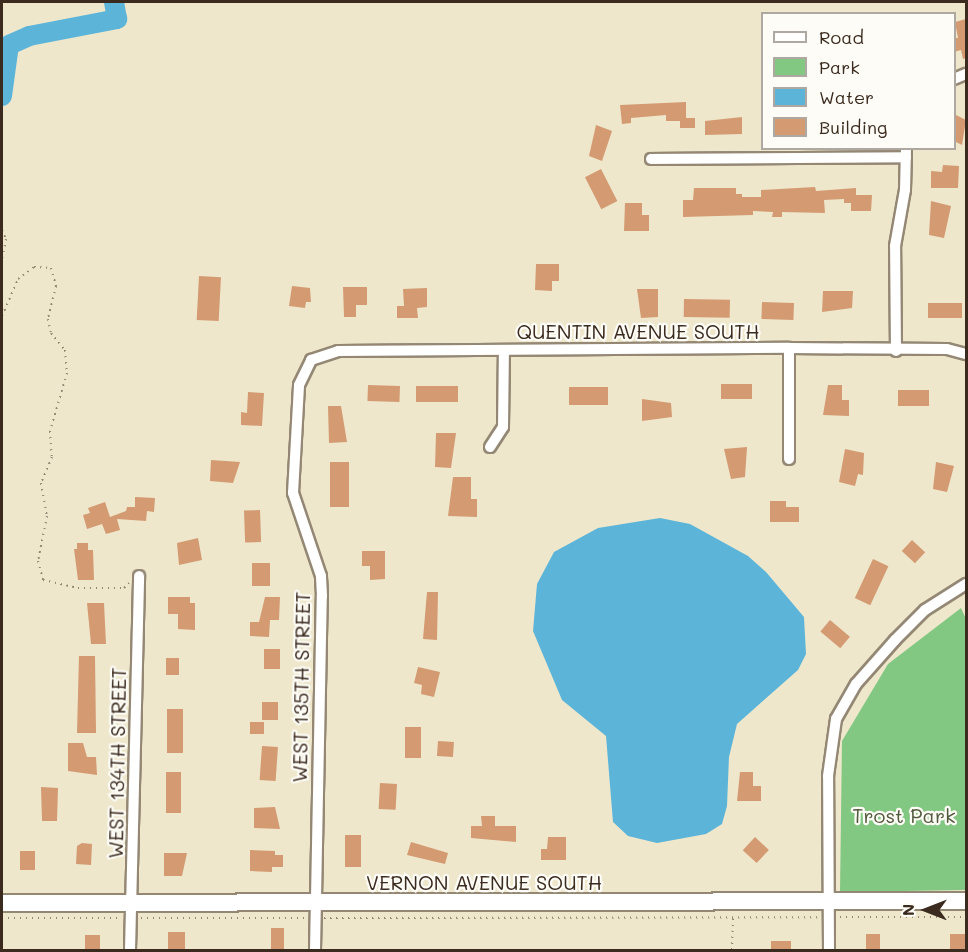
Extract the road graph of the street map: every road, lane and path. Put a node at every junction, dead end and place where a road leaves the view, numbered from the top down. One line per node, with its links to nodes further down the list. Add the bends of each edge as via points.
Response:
1 (906, 153): 2 (street); 8 (street, via 905,190 895,246)
2 (651, 159)
3 (2, 230): 4 (path, via 6,239)
4 (2, 260)
5 (2, 316): 13 (path, via 18,279 34,267 51,268 56,286 48,319 51,333 65,350 67,373 50,431 52,457 41,483 47,516 38,561 43,580 78,588 124,588)
6 (789, 348): 7 (street, QUENTIN AVENUE SOUTH); 8 (street, QUENTIN AVENUE SOUTH); 12 (street)
7 (504, 350): 10 (street, QUENTIN AVENUE SOUTH, via 338,351); 11 (street, via 503,427)
8 (896, 351): 9 (street, QUENTIN AVENUE SOUTH, via 947,349)
9 (966, 354)
10 (311, 360): 17 (street, WEST 135TH STREET, via 299,385 293,493 321,576)
11 (490, 447)
12 (789, 459)
13 (139, 576): 20 (street, WEST 134TH STREET)
14 (966, 584): 19 (street, via 925,610 895,640 856,684 836,718 828,776)
15 (966, 901): 19 (street, VERNON AVENUE SOUTH)
16 (2, 903): 20 (street, VERNON AVENUE SOUTH)
17 (315, 910): 18 (street, VERNON AVENUE SOUTH); 18 (path); 20 (street, VERNON AVENUE SOUTH); 20 (path); 24 (street, WEST 135TH STREET)
18 (732, 910): 19 (street, VERNON AVENUE SOUTH); 19 (path); 25 (path)
19 (828, 910): 21 (path); 26 (street)
20 (131, 911): 22 (path); 23 (street, WEST 134TH STREET)
21 (966, 917)
22 (2, 918)
23 (130, 951)
24 (315, 951)
25 (732, 951)
26 (829, 951)

